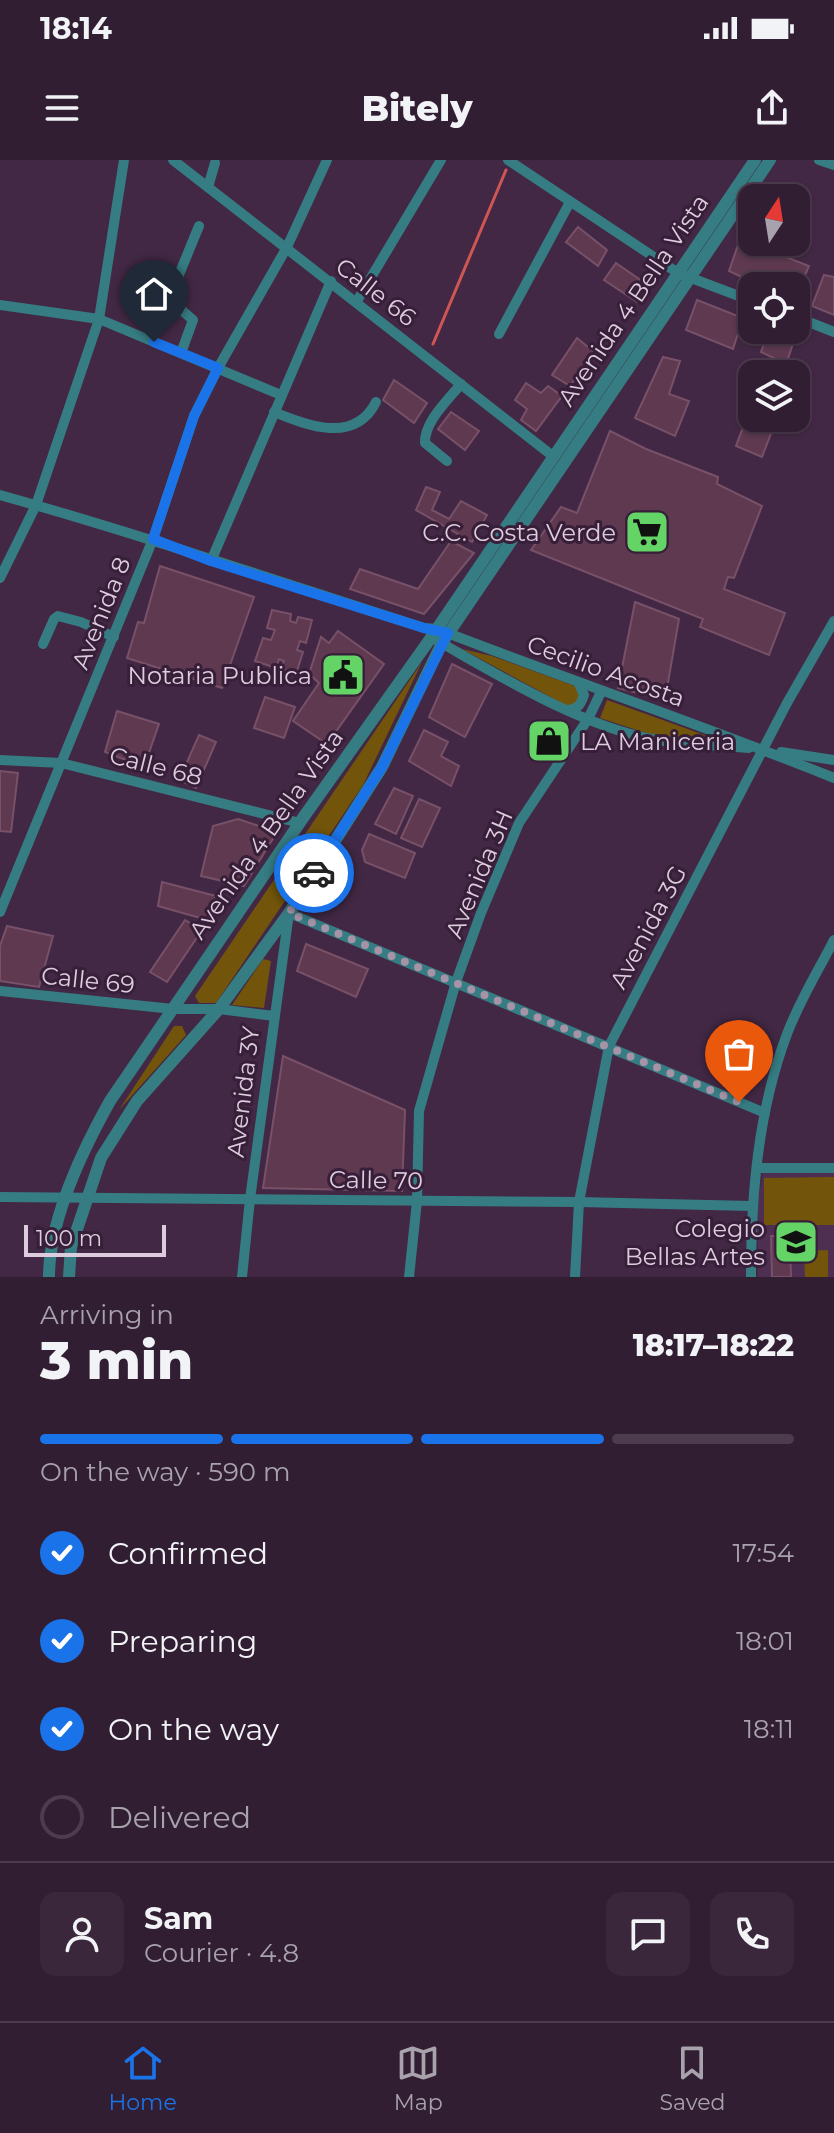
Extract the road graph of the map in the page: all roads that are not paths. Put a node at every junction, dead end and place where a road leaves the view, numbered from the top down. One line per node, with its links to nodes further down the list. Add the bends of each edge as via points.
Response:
1 (124, 160): 20 (street)
2 (173, 160): 11 (street, Calle 66)
3 (327, 160): 14 (street, Avenida 8)
4 (441, 160): 18 (street)
5 (508, 160): 12 (street)
6 (755, 160): 15 (street, Avenida 4 Bella Vista)
7 (770, 160): 15 (street, Avenida 4 Bella Vista)
8 (819, 160): 10 (street)
9 (213, 161): 11 (street)
10 (834, 165)
11 (208, 187): 14 (street, Calle 66)
12 (570, 202): 15 (street); 23 (street)
13 (199, 226): 24 (street, via 169,299 193,320)
14 (287, 247): 16 (street, Calle 66); 25 (street, Avenida 8)
15 (684, 275): 17 (street); 30 (street, Avenida 4 Bella Vista); 38 (street, Avenida 4 Bella Vista)
16 (331, 281): 18 (street, Calle 66); 27 (street)
17 (738, 296)
18 (357, 301): 26 (street, Calle 66)
19 (0, 305): 20 (street)
20 (99, 319): 24 (street); 33 (street)
21 (810, 323): 22 (street)
22 (834, 332)
23 (499, 334)
24 (181, 353): 25 (street)
25 (218, 368): 27 (street); 34 (street, Avenida 8, via 194,416)
26 (461, 384): 30 (street, Calle 66); 31 (street, via 425,437 425,443)
27 (281, 395): 29 (street)
28 (376, 402): 29 (street, via 366,418 348,428)
29 (274, 412): 35 (street)
30 (554, 457): 38 (street, Avenida 4 Bella Vista)
31 (447, 461)
32 (0, 495): 33 (street)
33 (36, 505): 34 (street); 36 (street)
34 (153, 539): 35 (street); 39 (street, Avenida 8)
35 (211, 561): 38 (street)
36 (0, 578)
37 (834, 621): 45 (street, Avenida 3G)
38 (436, 634): 41 (street, Cecilio Acosta); 43 (street, Cecilio Acosta, via 525,690); 50 (street, Avenida 4 Bella Vista); 52 (street, Avenida 4 Bella Vista, via 382,767)
39 (114, 637): 40 (street, via 58,616); 48 (street, Avenida 8)
40 (43, 644)
41 (579, 684): 42 (street, Cecilio Acosta); 43 (street, via 582,703)
42 (601, 692): 44 (street, Avenida 3H); 45 (street, Cecilio Acosta)
43 (569, 710): 44 (street, Cecilio Acosta)
44 (588, 719): 45 (street, Cecilio Acosta, via 651,739); 54 (street, Avenida 3H, via 519,823)
45 (763, 749): 47 (street); 49 (street, Cecilio Acosta); 59 (street, Avenida 3G)
46 (0, 760): 48 (street, Calle 68)
47 (834, 760)
48 (61, 763): 50 (street, Calle 68); 51 (street, Avenida 8)
49 (834, 778)
50 (300, 823): 56 (street, Avenida 4 Bella Vista)
51 (0, 912)
52 (289, 913): 54 (street); 57 (street, Avenida 4 Bella Vista); 58 (street, Avenida 3Y)
53 (834, 940): 60 (street, via 788,1032)
54 (456, 982): 59 (street); 67 (street, Avenida 3H, via 419,1111)
55 (0, 991): 56 (street, Calle 69)
56 (173, 1009): 57 (street, Calle 69); 64 (street, Avenida 4 Bella Vista, via 84,1148)
57 (219, 1009): 58 (street, Calle 69); 65 (street, Avenida 4 Bella Vista, via 137,1101 101,1158)
58 (274, 1016): 66 (street, Avenida 3Y)
59 (609, 1046): 60 (street); 68 (street, Avenida 3G)
60 (765, 1113): 61 (street)
61 (757, 1168): 62 (street); 69 (street)
62 (834, 1168)
63 (0, 1197): 64 (street, Calle 70)
64 (66, 1198): 65 (street, Calle 70); 70 (street, Avenida 4 Bella Vista)
65 (86, 1198): 66 (street, Calle 70); 71 (street, Avenida 4 Bella Vista, via 71,1247)
66 (250, 1199): 67 (street, Calle 70); 72 (street, Avenida 3Y)
67 (417, 1201): 68 (street, Calle 70); 73 (street, Avenida 3H)
68 (579, 1202): 69 (street, Calle 70); 74 (street, Avenida 3G)
69 (751, 1206): 75 (street)
70 (49, 1277)
71 (69, 1277)
72 (242, 1277)
73 (409, 1277)
74 (575, 1277)
75 (751, 1277)

